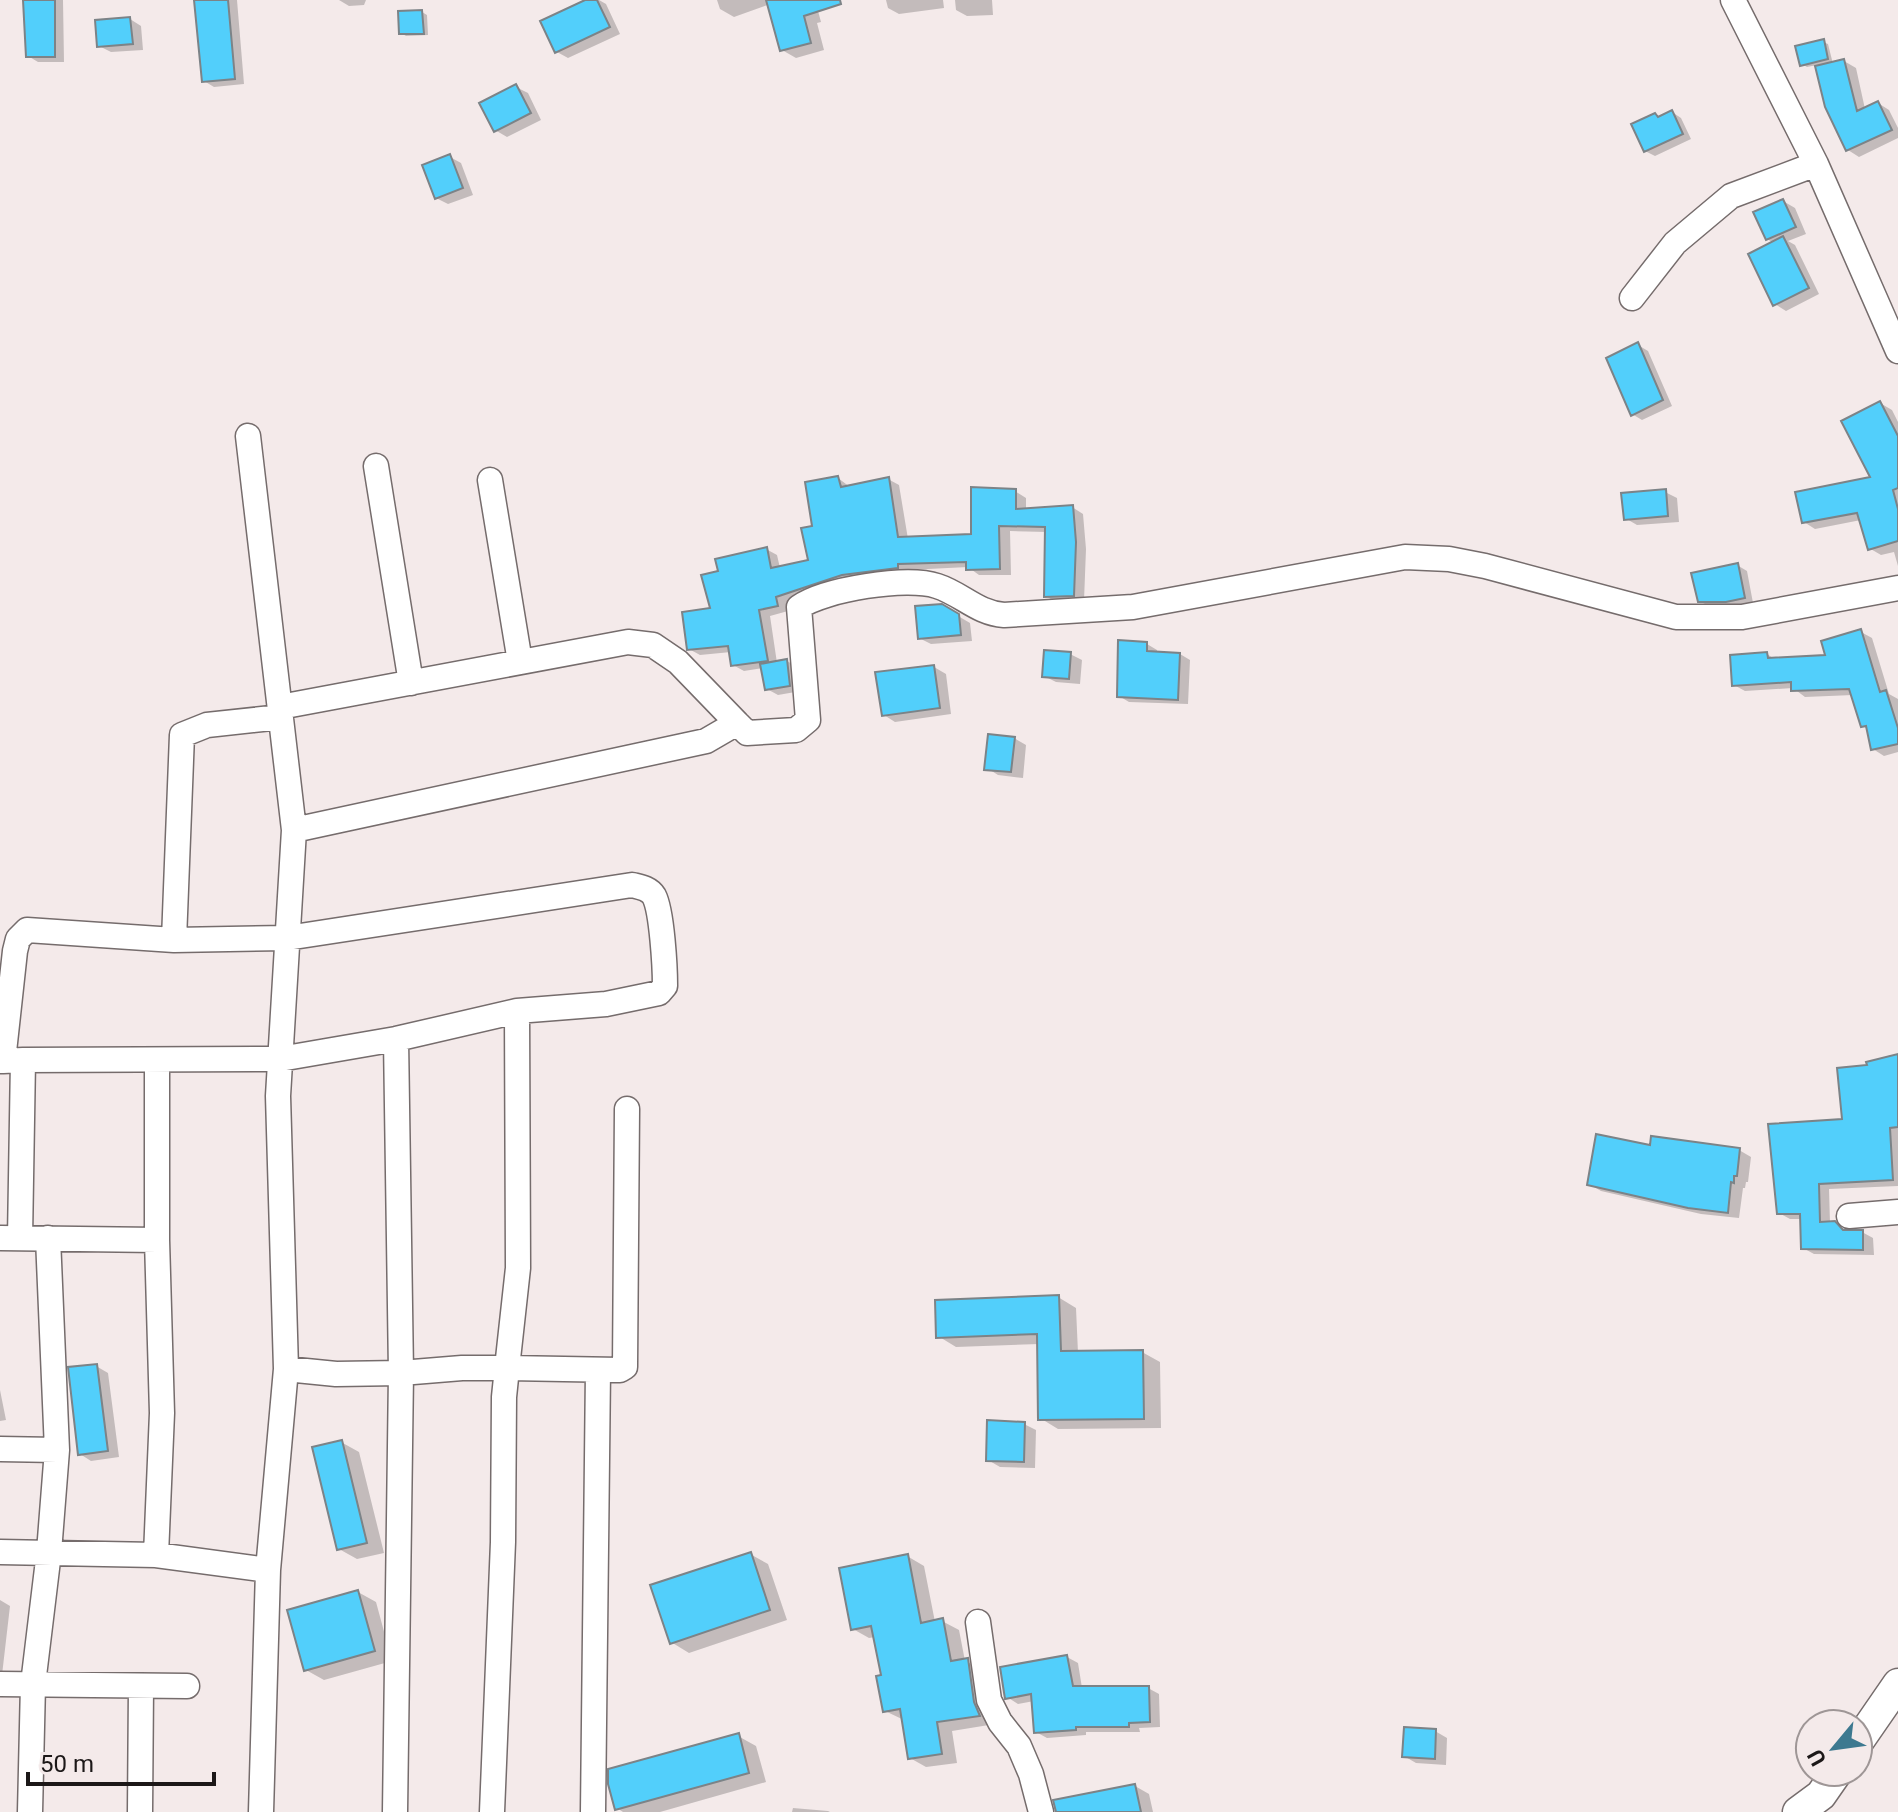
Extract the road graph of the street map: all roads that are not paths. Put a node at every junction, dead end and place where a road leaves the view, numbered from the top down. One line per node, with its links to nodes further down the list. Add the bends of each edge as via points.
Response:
1 (1733, 0): 2 (street)
2 (1816, 164): 3 (street, via 1731,196 1675,243); 4 (street)
3 (1632, 298)
4 (1895, 336)
5 (248, 436): 11 (street)
6 (376, 466): 10 (street)
7 (490, 480): 9 (street)
8 (1898, 588): 12 (street, via 1742,617 1676,617 1485,566 1405,557 1133,607 1004,615 989,614 936,586 854,587 799,607 808,720 803,726 747,733)
9 (520, 662): 10 (street); 12 (street, via 628,642 653,645 678,662)
10 (411, 683): 11 (street)
11 (280, 712): 13 (street); 15 (street, via 207,725 182,735)
12 (737, 723): 13 (street, via 706,741)
13 (294, 830): 14 (street)
14 (287, 938): 15 (street); 16 (street, via 632,885 654,896 665,970 665,986 659,993 606,1004); 18 (street)
15 (174, 940): 20 (street, via 27,930 15,951)
16 (517, 1011): 17 (street); 27 (street, via 518,1268)
17 (396, 1039): 18 (street); 30 (street)
18 (280, 1059): 19 (street); 28 (street)
19 (157, 1060): 20 (street); 26 (street)
20 (9, 1061): 24 (street)
21 (627, 1109): 29 (street, via 626,1362 620,1370)
22 (1898, 1212): 23 (street)
23 (1849, 1216)
24 (10, 1238): 25 (street)
25 (48, 1238): 26 (street); 32 (street)
26 (157, 1240): 35 (street, via 162,1413)
27 (507, 1368): 29 (street); 30 (street); 49 (street)
28 (286, 1369): 30 (street); 36 (street)
29 (598, 1370): 50 (street)
30 (401, 1373): 48 (street)
31 (0, 1449): 32 (street)
32 (57, 1450): 34 (street)
33 (0, 1552): 34 (street)
34 (49, 1552): 35 (street); 39 (street)
35 (156, 1555): 36 (street)
36 (268, 1570): 47 (street)
37 (978, 1622): 51 (street, via 989,1700 1019,1746)
38 (0, 1684): 39 (street)
39 (33, 1684): 41 (street); 45 (street)
40 (1898, 1684): 43 (street)
41 (141, 1686): 42 (street); 46 (street)
42 (187, 1686)
43 (1874, 1719)
44 (1826, 1788): 52 (street)
45 (30, 1812)
46 (140, 1812)
47 (261, 1812)
48 (395, 1812)
49 (492, 1812)
50 (593, 1812)
51 (1041, 1812)
52 (1798, 1812)

